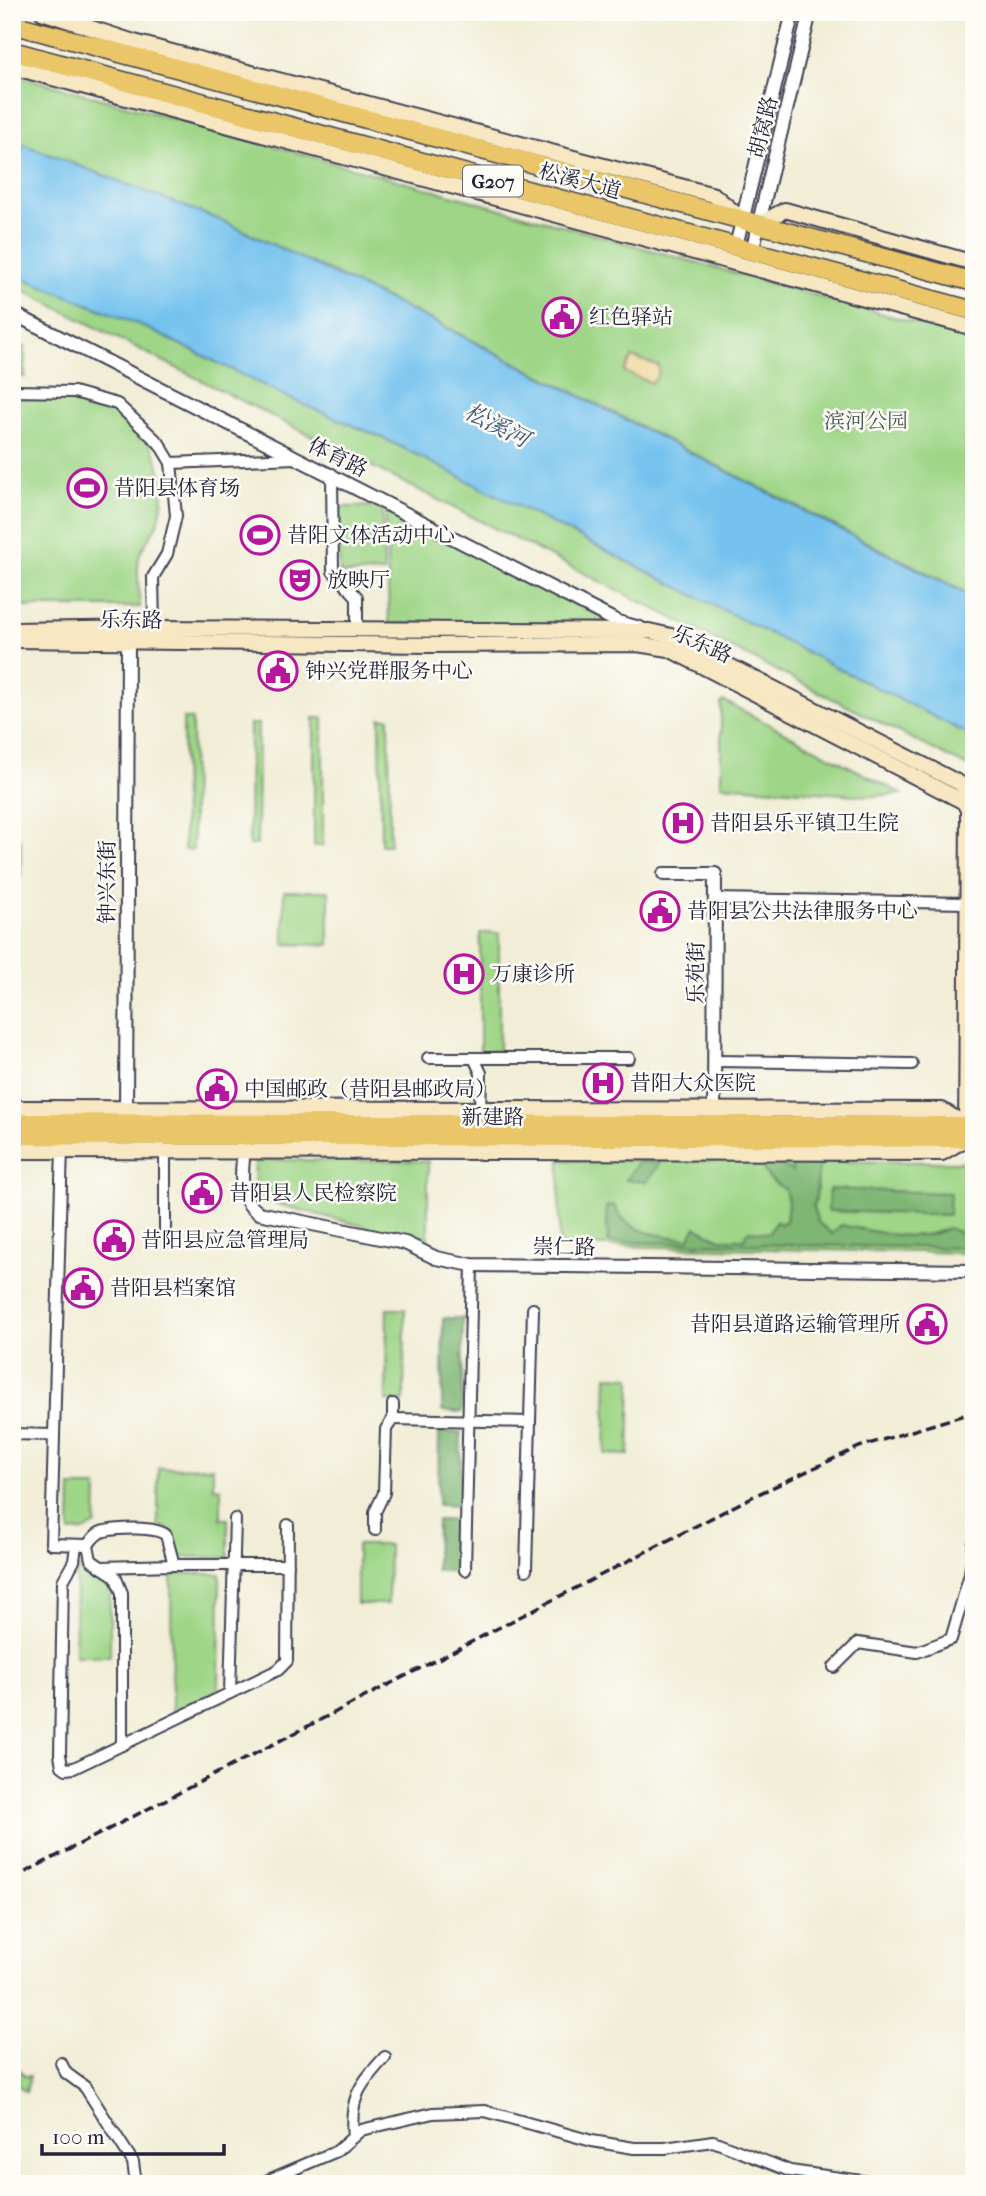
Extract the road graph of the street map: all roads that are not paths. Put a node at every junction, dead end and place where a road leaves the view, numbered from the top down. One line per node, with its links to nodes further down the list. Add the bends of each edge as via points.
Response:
1 (42, 12): 8 (main road, via 147,45 714,195)
2 (793, 12): 8 (street, 胡窝路)
3 (810, 12): 8 (street, 胡窝路)
4 (12, 24): 8 (highway, 松溪大道 / G207)
5 (12, 51): 7 (highway, 松溪大道 / G207)
6 (12, 67): 7 (main road)
7 (450, 176): 9 (highway, 松溪大道 / G207); 14 (main road)
8 (751, 222): 9 (street, 胡窝路); 10 (main road, via 785,210); 11 (highway, 松溪大道 / G207)
9 (744, 248): 12 (highway, 松溪大道 / G207)
10 (974, 263)
11 (974, 282)
12 (974, 311)
13 (12, 313): 16 (street, 体育路)
14 (974, 328)
15 (12, 391): 17 (street, via 74,392 117,404 159,443)
16 (296, 457): 17 (street); 18 (street, 体育路)
17 (170, 463): 19 (street, via 176,516 167,554 153,578)
18 (332, 474): 20 (street, via 333,571 357,597); 22 (street, 体育路, via 607,617)
19 (154, 628): 20 (main road, 乐东路); 21 (main road, 乐东路)
20 (357, 629): 22 (main road, 乐东路)
21 (12, 630)
22 (649, 631): 25 (main road, 乐东路, via 671,635 959,783)
23 (12, 640): 24 (main road, 乐东路)
24 (128, 640): 28 (main road, 乐东路, via 638,644 669,649 964,802 968,810); 35 (street, 钟兴东街)
25 (974, 795)
26 (664, 874): 27 (street, 乐苑街, via 715,874)
27 (715, 899): 28 (street); 32 (street, 乐苑街)
28 (968, 903): 39 (main road, 乐东路)
29 (428, 1058): 30 (street)
30 (474, 1058): 31 (street); 37 (street, via 481,1073)
31 (629, 1058)
32 (715, 1061): 33 (street); 36 (street, 乐苑街)
33 (912, 1064)
34 (12, 1108): 35 (main road)
35 (126, 1116): 37 (main road); 38 (main road, 新建路); 41 (main road, 新建路)
36 (714, 1117): 37 (main road, 新建路); 39 (main road, 新建路)
37 (480, 1118): 41 (main road, 新建路)
38 (12, 1122)
39 (970, 1132): 41 (main road, 新建路)
40 (12, 1136): 42 (main road, 新建路)
41 (244, 1137): 43 (main road, 新建路); 46 (street, 崇仁路, via 242,1195 259,1213 405,1243 436,1258)
42 (59, 1144): 43 (main road, 新建路); 44 (main road); 54 (street)
43 (160, 1144): 45 (street, via 165,1156)
44 (12, 1151)
45 (165, 1228)
46 (472, 1265): 47 (street, 崇仁路); 51 (street)
47 (974, 1271)
48 (533, 1309): 52 (street)
49 (393, 1404): 50 (street)
50 (393, 1419): 51 (street); 57 (street, via 386,1429 384,1493 375,1512)
51 (470, 1421): 52 (street); 65 (street)
52 (530, 1422): 66 (street)
53 (12, 1434): 54 (street)
54 (53, 1435): 59 (street, via 51,1544)
55 (235, 1519): 62 (street)
56 (288, 1525): 63 (street)
57 (375, 1530)
58 (974, 1543): 67 (street)
59 (76, 1545): 60 (street); 70 (street, via 74,1561 63,1581 62,1766 74,1768)
60 (88, 1545): 61 (street, via 105,1531 162,1531); 64 (street, via 91,1560)
61 (174, 1565): 62 (street); 64 (street)
62 (234, 1565): 63 (street); 69 (street)
63 (288, 1565): 69 (street, via 287,1661)
64 (101, 1567): 70 (street, via 116,1576 122,1594)
65 (466, 1570)
66 (526, 1570)
67 (972, 1574): 68 (street, via 951,1639 917,1652 858,1643)
68 (834, 1667)
69 (230, 1693): 70 (street)
70 (122, 1745)
71 (385, 2057): 73 (street, via 359,2090 350,2111)
72 (61, 2063): 74 (street, via 66,2073 86,2087 133,2162)
73 (352, 2137): 75 (street, via 337,2151); 76 (street, via 361,2130 433,2113 485,2110 592,2141 634,2148 713,2141 790,2171)
74 (136, 2184)
75 (259, 2184)
76 (883, 2184)

